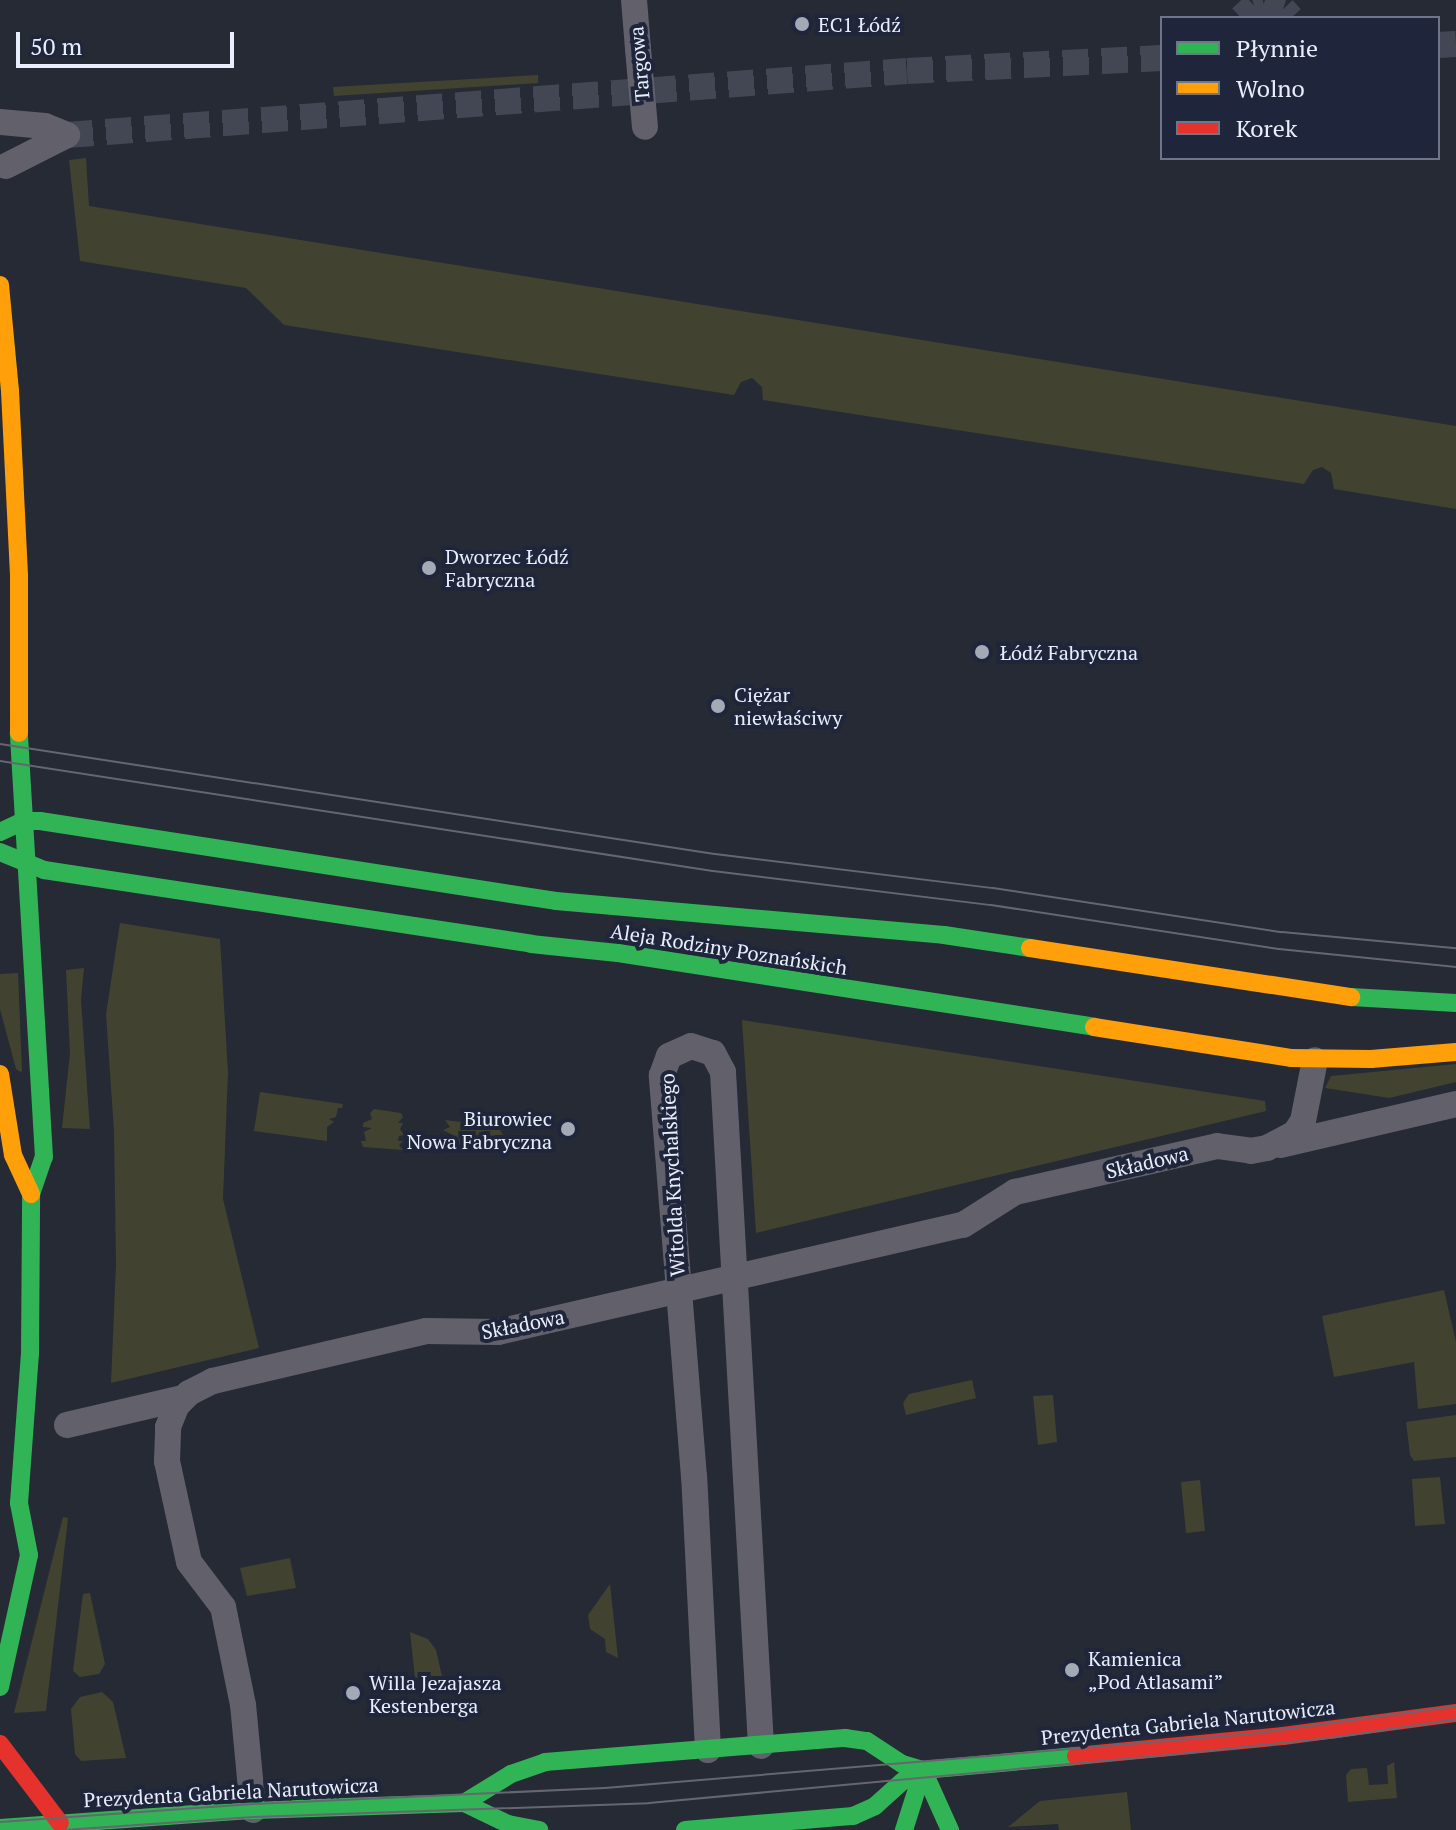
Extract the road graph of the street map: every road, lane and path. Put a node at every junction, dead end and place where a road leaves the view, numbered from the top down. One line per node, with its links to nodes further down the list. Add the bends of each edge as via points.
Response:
1 (634, 0): 3 (street, Targowa, bridge)
2 (0, 122): 4 (street, via 45,126 67,135)
3 (645, 127)
4 (6, 166)
5 (0, 285): 6 (street, bridge, via 18,520 17,696)
6 (24, 821): 7 (street); 9 (street); 10 (street, Aleja Rodziny Poznańskich, via 556,901 944,935 1353,997)
7 (0, 832)
8 (0, 852): 9 (street, Aleja Rodziny Poznańskich)
9 (27, 866): 12 (street, Aleja Rodziny Poznańskich); 16 (street, via 44,1157)
10 (1456, 1003)
11 (1456, 1052): 12 (street, Aleja Rodziny Poznańskich)
12 (1315, 1060): 15 (street, via 1303,1121)
13 (0, 1074): 16 (street, via 13,1155)
14 (1456, 1104): 15 (street, Składowa)
15 (1280, 1145): 17 (street, Składowa, via 1251,1151 1217,1146 1015,1192 963,1225)
16 (31, 1194): 21 (street, via 30,1354)
17 (736, 1279): 18 (street, Składowa); 18 (street, Witolda Knychalskiego, via 723,1072 713,1053 691,1046 669,1056 662,1075); 26 (street, Witolda Knychalskiego)
18 (678, 1291): 19 (street, Składowa, via 485,1334 426,1331 213,1381); 27 (street, Witolda Knychalskiego)
19 (182, 1398): 20 (street, Składowa); 29 (street, via 168,1427 167,1461 189,1562 223,1607 243,1705)
20 (67, 1425)
21 (19, 1503): 22 (street); 23 (street, via 29,1555)
22 (6, 1525)
23 (0, 1687)
24 (1456, 1713): 28 (street, Prezydenta Gabriela Narutowicza, via 1283,1736)
25 (0, 1744): 31 (street)
26 (761, 1746): 27 (street, Prezydenta Gabriela Narutowicza); 28 (street, Prezydenta Gabriela Narutowicza, via 857,1739)
27 (708, 1750): 30 (street, Prezydenta Gabriela Narutowicza, via 545,1762 511,1774)
28 (923, 1770): 34 (street, Prezydenta Gabriela Narutowicza, via 853,1816); 35 (street); 36 (street)
29 (253, 1810): 30 (street, Prezydenta Gabriela Narutowicza); 31 (street, Prezydenta Gabriela Narutowicza)
30 (480, 1814): 33 (street, Prezydenta Gabriela Narutowicza)
31 (60, 1823): 32 (street, Prezydenta Gabriela Narutowicza)
32 (0, 1828)
33 (539, 1830)
34 (685, 1830)
35 (904, 1830)
36 (950, 1830)

